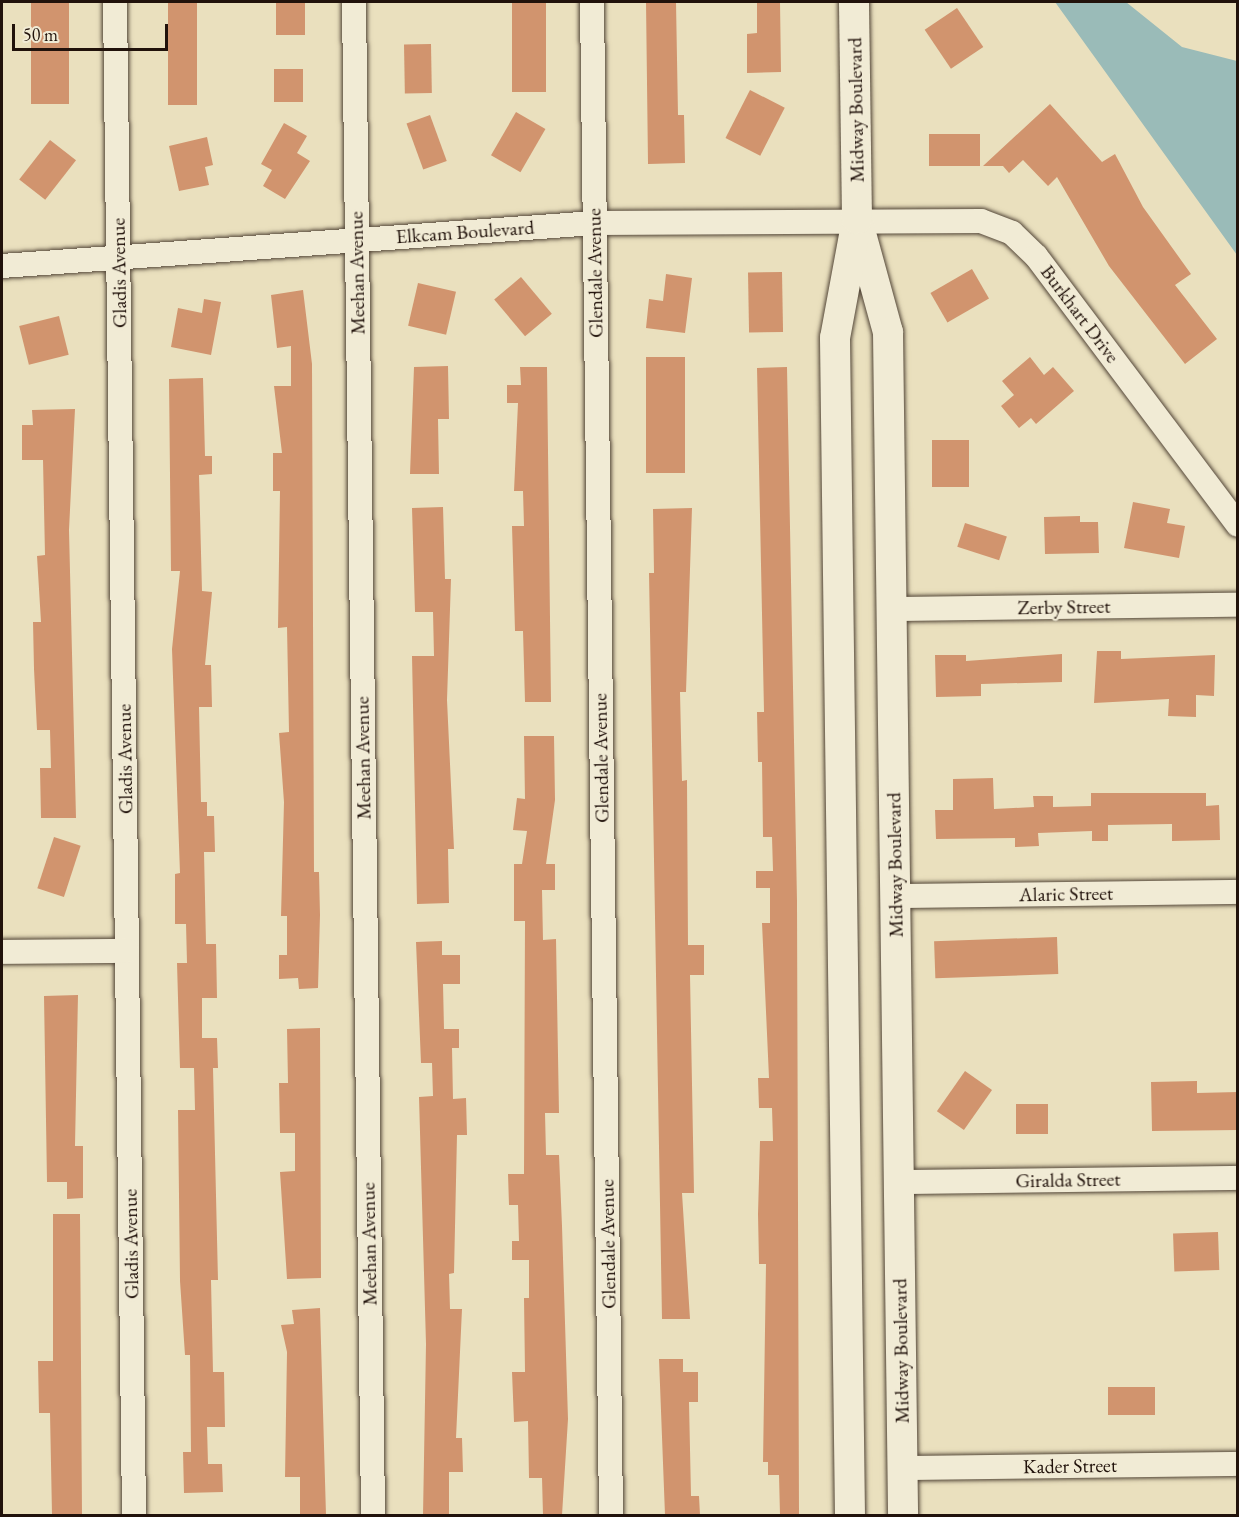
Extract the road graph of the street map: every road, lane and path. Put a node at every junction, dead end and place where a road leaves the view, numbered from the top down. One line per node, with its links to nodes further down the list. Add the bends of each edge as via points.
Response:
1 (115, 2): 8 (street, Gladis Avenue)
2 (354, 2): 7 (street, Meehan Avenue)
3 (592, 2): 6 (street, Glendale Avenue)
4 (854, 2): 5 (street, Midway Boulevard)
5 (857, 219): 6 (street, Elkcam Boulevard); 10 (street, Burkhart Drive, via 981,220 1012,233 1036,256); 12 (street, Midway Boulevard, via 888,332); 24 (street, Midway Boulevard, via 835,338)
6 (595, 223): 7 (street, Elkcam Boulevard); 23 (street, Glendale Avenue)
7 (357, 240): 8 (street, Elkcam Boulevard); 22 (street, Meehan Avenue)
8 (118, 258): 9 (street, Elkcam Boulevard); 15 (street, Gladis Avenue)
9 (2, 266)
10 (1238, 525)
11 (1238, 605): 12 (street, Zerby Street)
12 (891, 609): 14 (street, Midway Boulevard)
13 (1238, 891): 14 (street, Alaric Street)
14 (895, 896): 18 (street, Midway Boulevard)
15 (127, 951): 16 (street); 21 (street, Gladis Avenue)
16 (2, 952)
17 (1238, 1178): 18 (street, Giralda Street)
18 (899, 1182): 20 (street, Midway Boulevard)
19 (1238, 1464): 20 (street, Kader Street)
20 (902, 1468): 25 (street, Midway Boulevard)
21 (134, 1515)
22 (373, 1515)
23 (611, 1515)
24 (850, 1515)
25 (903, 1515)

